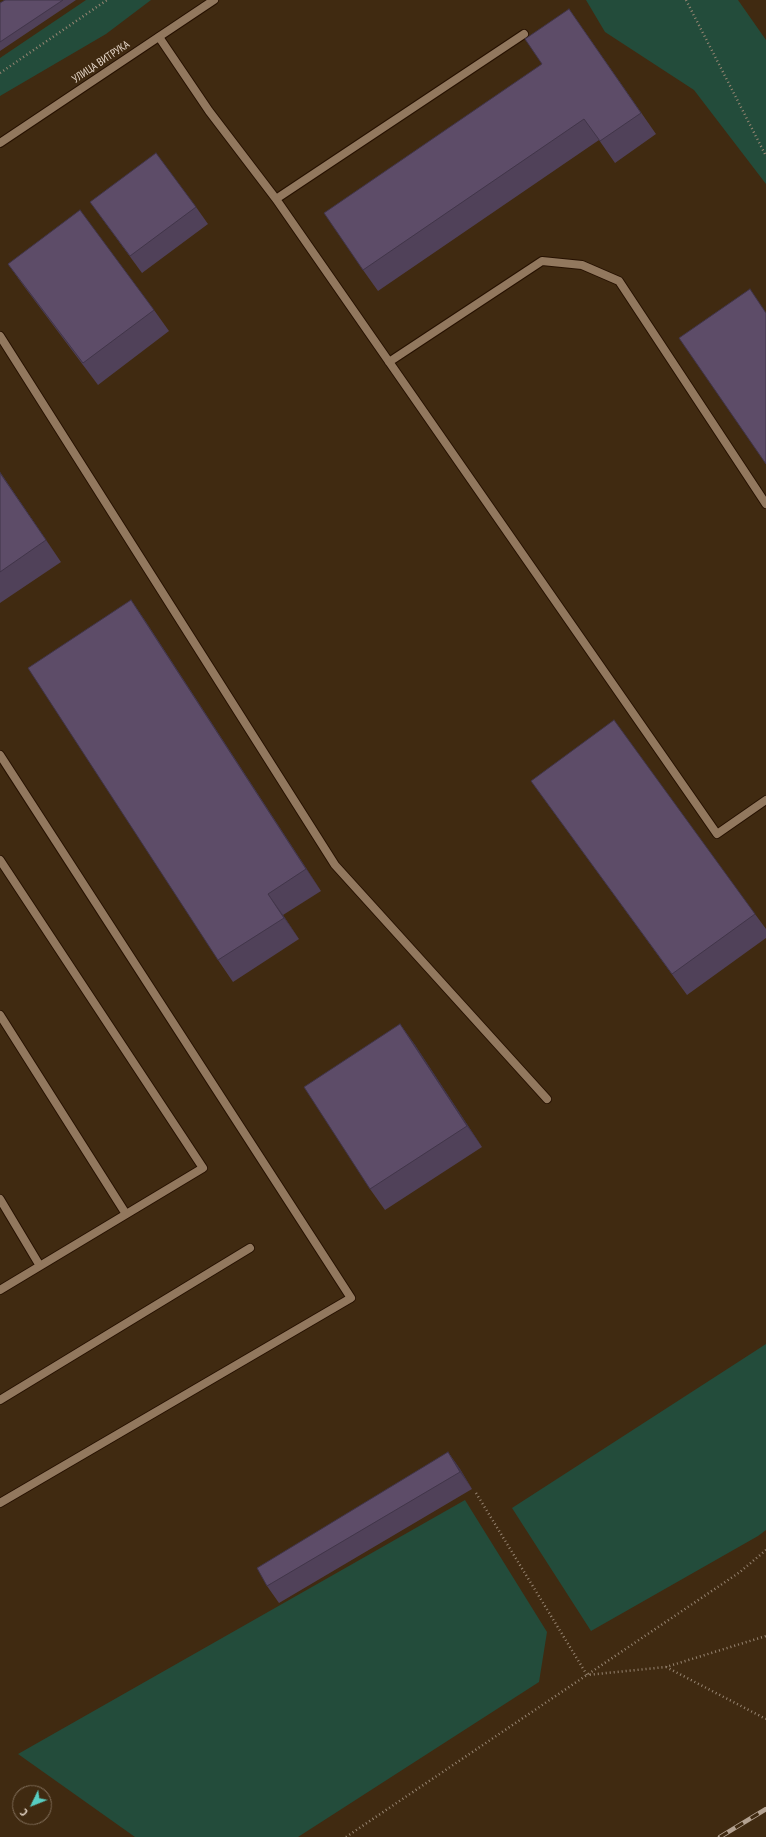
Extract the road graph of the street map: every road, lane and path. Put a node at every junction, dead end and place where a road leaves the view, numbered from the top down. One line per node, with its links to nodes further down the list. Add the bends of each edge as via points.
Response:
1 (107, 0): 6 (path)
2 (214, 0): 5 (street, УЛИЦА ВИТРУКА)
3 (686, 0): 8 (path)
4 (524, 34): 9 (street)
5 (158, 37): 7 (street, УЛИЦА ВИТРУКА); 9 (street, via 209,111)
6 (0, 73)
7 (0, 143)
8 (766, 156)
9 (276, 199): 11 (street)
10 (0, 336): 17 (street, via 335,865)
11 (389, 362): 12 (street, via 542,261 582,265 619,281); 14 (street, via 717,834)
12 (766, 504)
13 (0, 755): 25 (street, via 351,1298)
14 (766, 800)
15 (0, 860): 19 (street, via 203,1168)
16 (0, 1015): 19 (street)
17 (546, 1099)
18 (0, 1199): 21 (street)
19 (126, 1214): 21 (street)
20 (250, 1248): 23 (street)
21 (40, 1266): 22 (street)
22 (0, 1290)
23 (0, 1400)
24 (476, 1494): 29 (path)
25 (0, 1503)
26 (766, 1550): 29 (path, via 740,1572)
27 (766, 1636): 28 (path)
28 (666, 1667): 29 (path); 30 (path)
29 (587, 1675): 31 (path)
30 (766, 1719)
31 (346, 1837)

